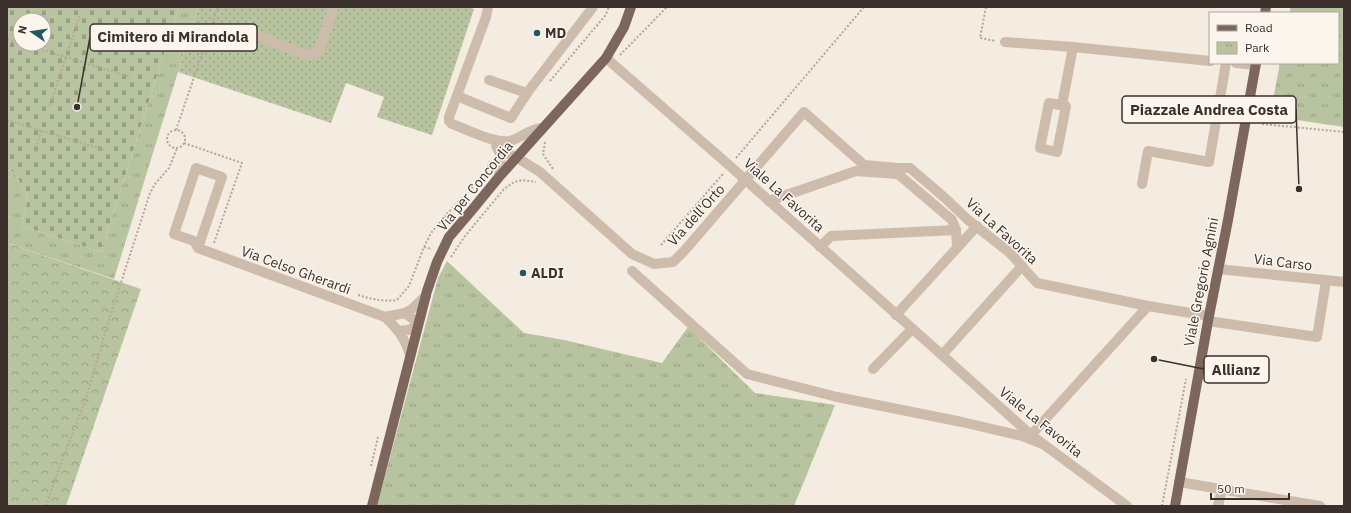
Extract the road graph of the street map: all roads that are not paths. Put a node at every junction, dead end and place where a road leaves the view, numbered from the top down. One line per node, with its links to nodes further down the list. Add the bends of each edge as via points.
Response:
1 (334, 7): 5 (street, via 319,51 313,54 306,54)
2 (488, 7): 14 (street)
3 (593, 7): 13 (street)
4 (631, 7): 8 (main road, Via per Concordia)
5 (255, 35)
6 (1005, 42): 7 (street)
7 (1073, 47): 9 (street); 15 (street)
8 (609, 60): 17 (main road, Via per Concordia); 22 (street, Viale La Favorita)
9 (1209, 61)
10 (1226, 64): 23 (street, via 1209,162 1148,151)
11 (1256, 64): 31 (main road, Viale Gregorio Agnini)
12 (489, 80): 13 (street)
13 (526, 93): 14 (street, via 511,118)
14 (456, 96): 19 (street, via 449,121)
15 (1062, 105): 15 (street, via 1066,106 1057,152 1040,148 1049,102)
16 (804, 112): 22 (street, Via dell'Orto); 25 (street, Via La Favorita, via 864,165 910,168)
17 (541, 128): 18 (street, via 533,129); 20 (main road, Via per Concordia)
18 (506, 142): 19 (street); 20 (street)
19 (495, 144): 20 (street); 21 (street, via 501,161)
20 (516, 157): 21 (main road, Via per Concordia); 22 (street, Via dell'Orto, via 540,172 632,254 654,264 673,262)
21 (499, 176): 35 (main road, Via per Concordia, via 449,237)
22 (746, 180): 24 (street, Viale La Favorita)
23 (1142, 184)
24 (769, 201): 26 (street, via 856,171 898,174 952,220); 27 (street, Viale La Favorita)
25 (977, 226): 28 (street); 30 (street, Via La Favorita)
26 (956, 230): 27 (street, via 831,236); 28 (street)
27 (820, 247): 38 (street, Viale La Favorita)
28 (957, 247): 38 (street)
29 (198, 248): 29 (street, Via Celso Gherardi, via 222,177 196,168 174,234 194,241); 39 (street, Via Celso Gherardi)
30 (1022, 266): 36 (street, Via La Favorita, via 1037,283); 45 (street)
31 (1218, 268): 33 (street, Via Carso); 40 (main road, Viale Gregorio Agnini)
32 (632, 270): 48 (street, via 747,374 837,397 1022,436)
33 (1326, 281): 34 (street, Via Carso); 40 (street, Via La Favorita, via 1317,337)
34 (1344, 282)
35 (426, 296): 37 (street); 41 (main road, Via per Concordia)
36 (1148, 306): 40 (street, Via La Favorita); 47 (street)
37 (405, 313): 39 (street); 41 (street)
38 (896, 314): 42 (street, Viale La Favorita)
39 (385, 317): 43 (street, Via Celso Gherardi)
40 (1208, 318): 49 (main road, Viale Gregorio Agnini)
41 (418, 326): 43 (street); 44 (main road, Via per Concordia)
42 (912, 329): 45 (street, Viale La Favorita); 46 (street)
43 (399, 331): 44 (street, Via Celso Gherardi)
44 (410, 355): 52 (main road, Via per Concordia)
45 (942, 355): 47 (street, Viale La Favorita)
46 (873, 369)
47 (1031, 436): 48 (street, Viale La Favorita)
48 (1043, 444): 53 (street, Viale La Favorita)
49 (1179, 482): 50 (street); 54 (main road, Viale Gregorio Agnini)
50 (1222, 489): 51 (street); 55 (street)
51 (1284, 503): 56 (street)
52 (372, 506)
53 (1127, 506)
54 (1175, 506)
55 (1218, 506)
56 (1320, 506)

